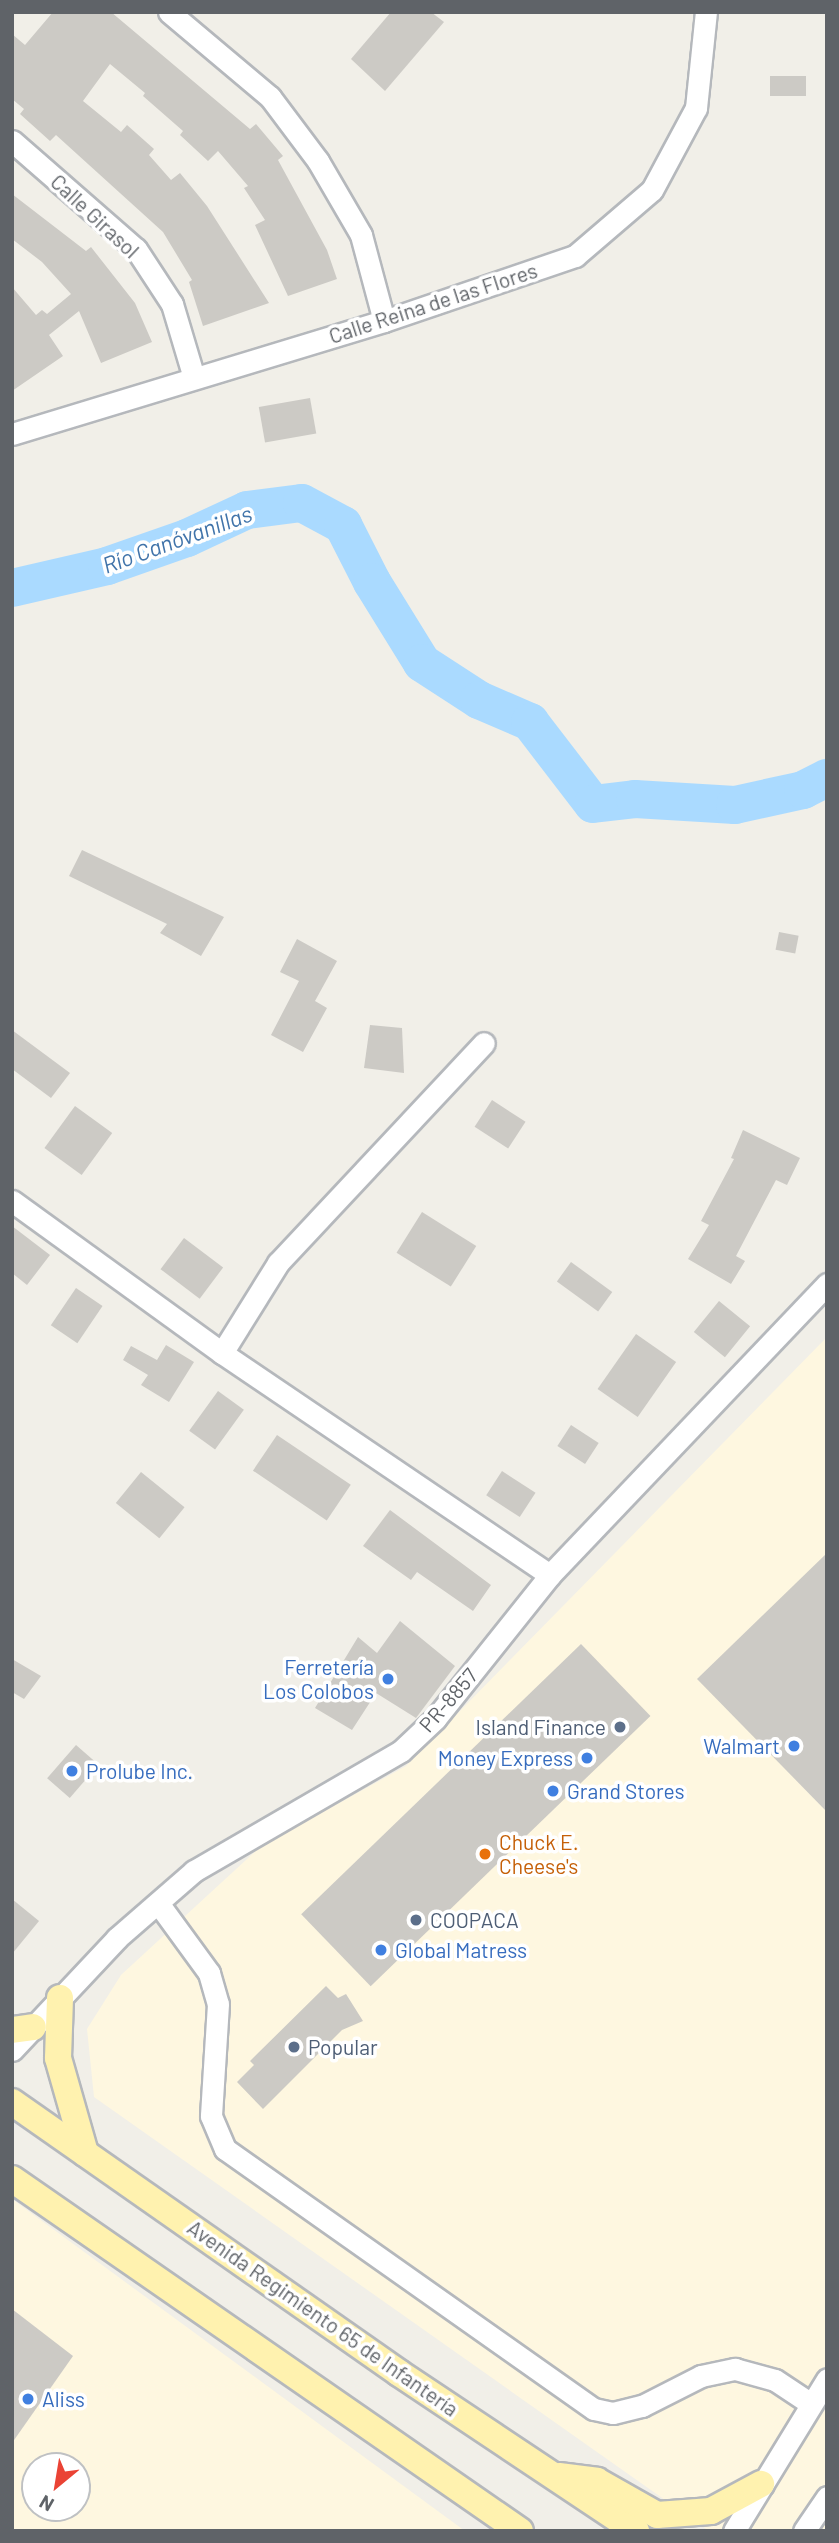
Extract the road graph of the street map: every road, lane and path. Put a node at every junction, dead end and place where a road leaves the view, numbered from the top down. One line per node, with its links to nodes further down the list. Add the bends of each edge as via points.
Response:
1 (169, 12): 4 (street, via 270,97 318,161 361,235)
2 (706, 12): 4 (street, Calle Reina de las Flores, via 696,107 652,190 575,256)
3 (12, 141): 5 (street, Calle Girasol, via 136,249 172,304)
4 (384, 321): 5 (street, Calle Reina de las Flores)
5 (194, 378): 6 (street, Calle Reina de las Flores)
6 (12, 434)
7 (484, 1043): 10 (street, via 278,1263)
8 (12, 1201): 10 (street)
9 (827, 1284): 11 (street, PR-8857)
10 (222, 1353): 11 (street)
11 (550, 1575): 12 (street, PR-8857, via 435,1719 401,1751 194,1871)
12 (158, 1903): 13 (street, PR-8857); 20 (street, via 209,1973 218,2004 211,2116 225,2149 594,2409 613,2413 642,2406 701,2376 735,2369 775,2380)
13 (61, 1997): 14 (street, PR-8857); 17 (main road, via 58,2058)
14 (23, 2028): 15 (street, PR-8857)
15 (12, 2050)
16 (12, 2102): 17 (main road, Avenida Regimiento 65 de Infantería)
17 (85, 2153): 21 (main road, Avenida Regimiento 65 de Infantería)
18 (12, 2179): 23 (main road)
19 (827, 2379): 20 (street)
20 (811, 2403): 22 (street)
21 (553, 2476): 22 (main road, via 597,2481 657,2515 711,2511); 27 (main road, Avenida Regimiento 65 de Infantería)
22 (761, 2484): 28 (street)
23 (465, 2494): 25 (main road); 26 (main road)
24 (827, 2497): 29 (street)
25 (491, 2531)
26 (520, 2531)
27 (636, 2531)
28 (734, 2531)
29 (804, 2531)

